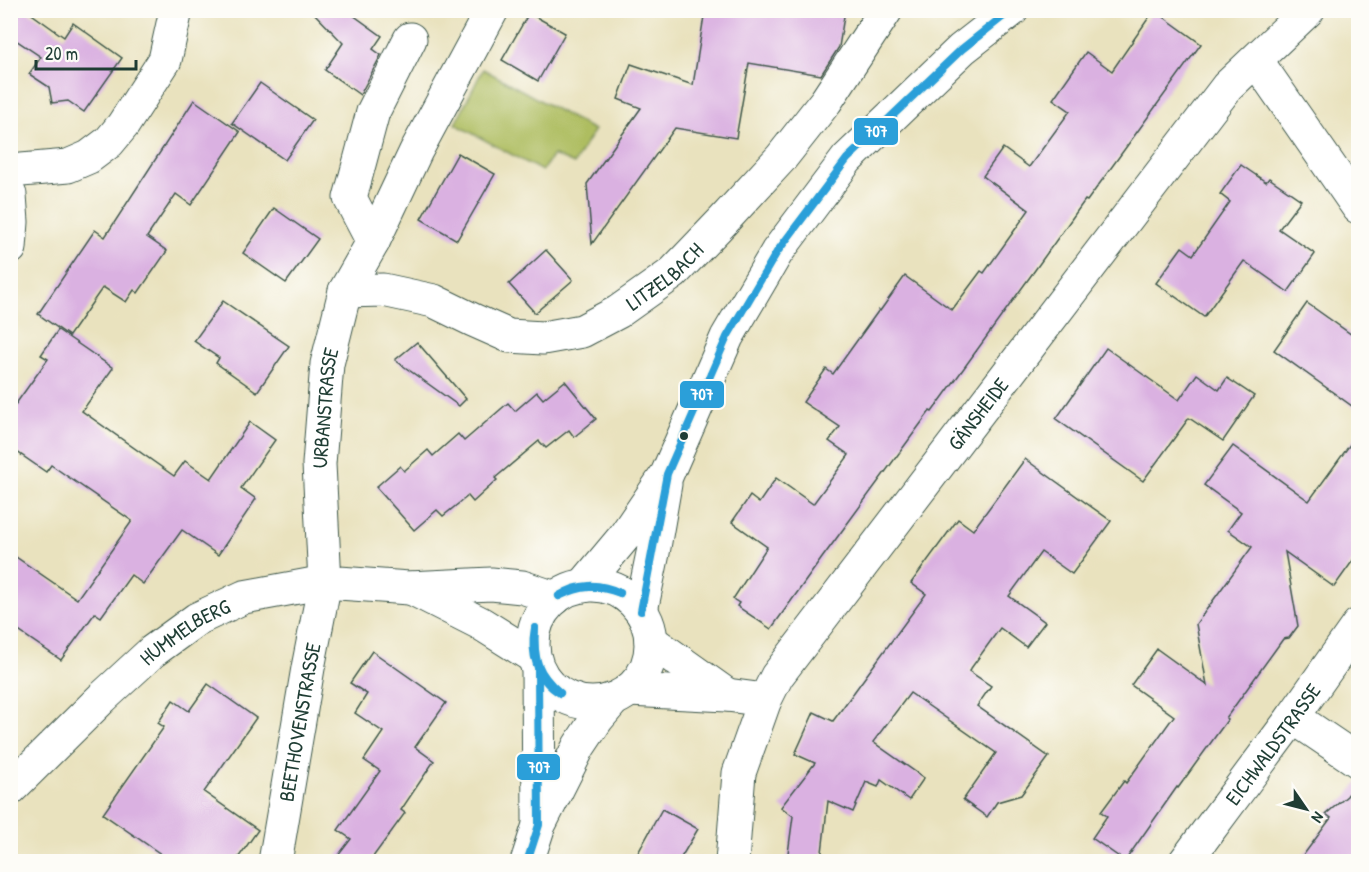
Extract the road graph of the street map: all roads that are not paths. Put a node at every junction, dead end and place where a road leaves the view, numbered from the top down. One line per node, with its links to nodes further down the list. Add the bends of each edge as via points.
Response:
1 (176, 10): 8 (street, via 165,60 109,142 68,166)
2 (492, 10): 11 (street, URBANSTRASSE, via 416,151)
3 (886, 10): 13 (street, LITZELBACH, via 826,101 723,221 673,273 618,312 582,331 543,338 509,336 434,301 384,290)
4 (1012, 10): 14 (street, via 962,49 847,159 777,252 727,337)
5 (1308, 10): 7 (street, GÄNSHEIDE)
6 (410, 39): 11 (street, via 373,111 350,198)
7 (1256, 60): 10 (street); 23 (street, GÄNSHEIDE, via 1227,87 784,666)
8 (10, 171)
9 (10, 195): 12 (street)
10 (1359, 207)
11 (373, 242): 13 (street, URBANSTRASSE)
12 (10, 248)
13 (345, 291): 15 (street, URBANSTRASSE, via 327,364 319,464)
14 (667, 474): 17 (street, via 624,537); 19 (street, via 653,553)
15 (325, 582): 16 (street, HUMMELBERG); 26 (street, HUMMELBERG, via 244,597 197,620 153,651); 28 (street, BEETHOVENSTRASSE)
16 (409, 588): 17 (street, HUMMELBERG, via 491,584); 20 (street, HUMMELBERG, via 480,623)
17 (569, 592): 19 (street, via 600,586 616,590 630,599); 20 (street, via 543,610 536,624 532,641)
18 (1359, 624): 24 (street, EICHWALDSTRASSE)
19 (646, 626): 21 (street, via 650,655 646,668); 22 (street)
20 (536, 664): 21 (street, via 548,684 562,696 579,702 597,703); 27 (street)
21 (622, 694): 22 (street); 27 (street, via 597,719 579,746)
22 (727, 695): 23 (street)
23 (765, 700): 30 (street, GÄNSHEIDE, via 739,773)
24 (1293, 717): 25 (street); 31 (street, EICHWALDSTRASSE)
25 (1359, 761)
26 (10, 789)
27 (540, 825): 29 (street)
28 (275, 861)
29 (527, 861)
30 (732, 861)
31 (1185, 861)

